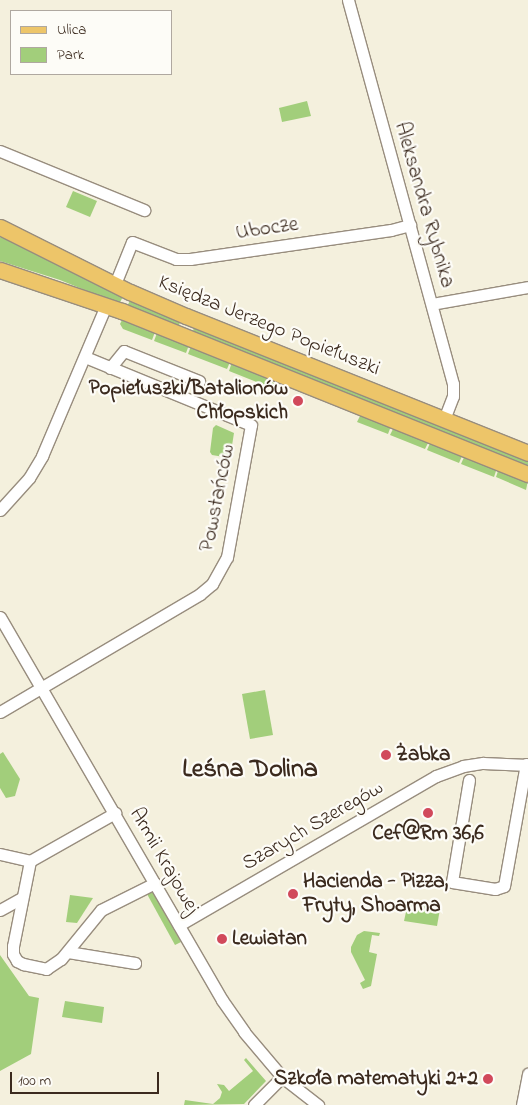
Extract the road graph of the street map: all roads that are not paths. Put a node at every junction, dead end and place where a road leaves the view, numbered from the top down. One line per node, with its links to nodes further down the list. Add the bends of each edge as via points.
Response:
1 (348, 0): 4 (street, Aleksandra Rybnika)
2 (0, 151): 3 (street)
3 (144, 210)
4 (410, 225): 7 (street, Ubocze, via 190,259 176,259 132,242); 9 (street, Aleksandra Rybnika)
5 (0, 227): 7 (main road, Księdza Jerzego Popiełuszki)
6 (0, 270): 10 (main road, Księdza Jerzego Popiełuszki)
7 (115, 284): 11 (main road, Księdza Jerzego Popiełuszki)
8 (528, 288): 9 (street)
9 (432, 304): 16 (street, Aleksandra Rybnika, via 454,391)
10 (106, 305): 12 (main road, Księdza Jerzego Popiełuszki); 13 (street)
11 (186, 316): 12 (main road, via 188,329); 16 (main road, Księdza Jerzego Popiełuszki)
12 (176, 333): 18 (main road, Księdza Jerzego Popiełuszki)
13 (84, 357): 14 (street, Powstańców); 19 (street, via 42,456 29,478)
14 (110, 368): 15 (street, via 124,351); 21 (street, Powstańców, via 251,425 227,557 212,584 200,594)
15 (199, 381)
16 (444, 420): 17 (main road, Księdza Jerzego Popiełuszki)
17 (528, 453)
18 (528, 474)
19 (0, 510)
20 (0, 617): 21 (street, Armii Krajowej)
21 (40, 686): 22 (street); 25 (street, Armii Krajowej)
22 (0, 712)
23 (527, 764): 24 (street, via 504,886 495,889 452,882); 31 (street, Szarych Szeregów, via 483,763 436,776)
24 (468, 780)
25 (115, 813): 27 (street); 28 (street, Armii Krajowej)
26 (0, 854): 27 (street)
27 (30, 861): 29 (street)
28 (155, 883): 31 (street, Armii Krajowej); 32 (street, via 101,910)
29 (22, 898): 30 (street); 32 (street, via 13,946 17,961 46,969)
30 (0, 910)
31 (178, 924): 35 (street, Armii Krajowej, via 236,1021)
32 (68, 952): 33 (street)
33 (135, 963)
34 (528, 1074): 38 (street)
35 (282, 1077): 36 (street); 37 (street, Armii Krajowej)
36 (254, 1105)
37 (318, 1105)
38 (522, 1105)

